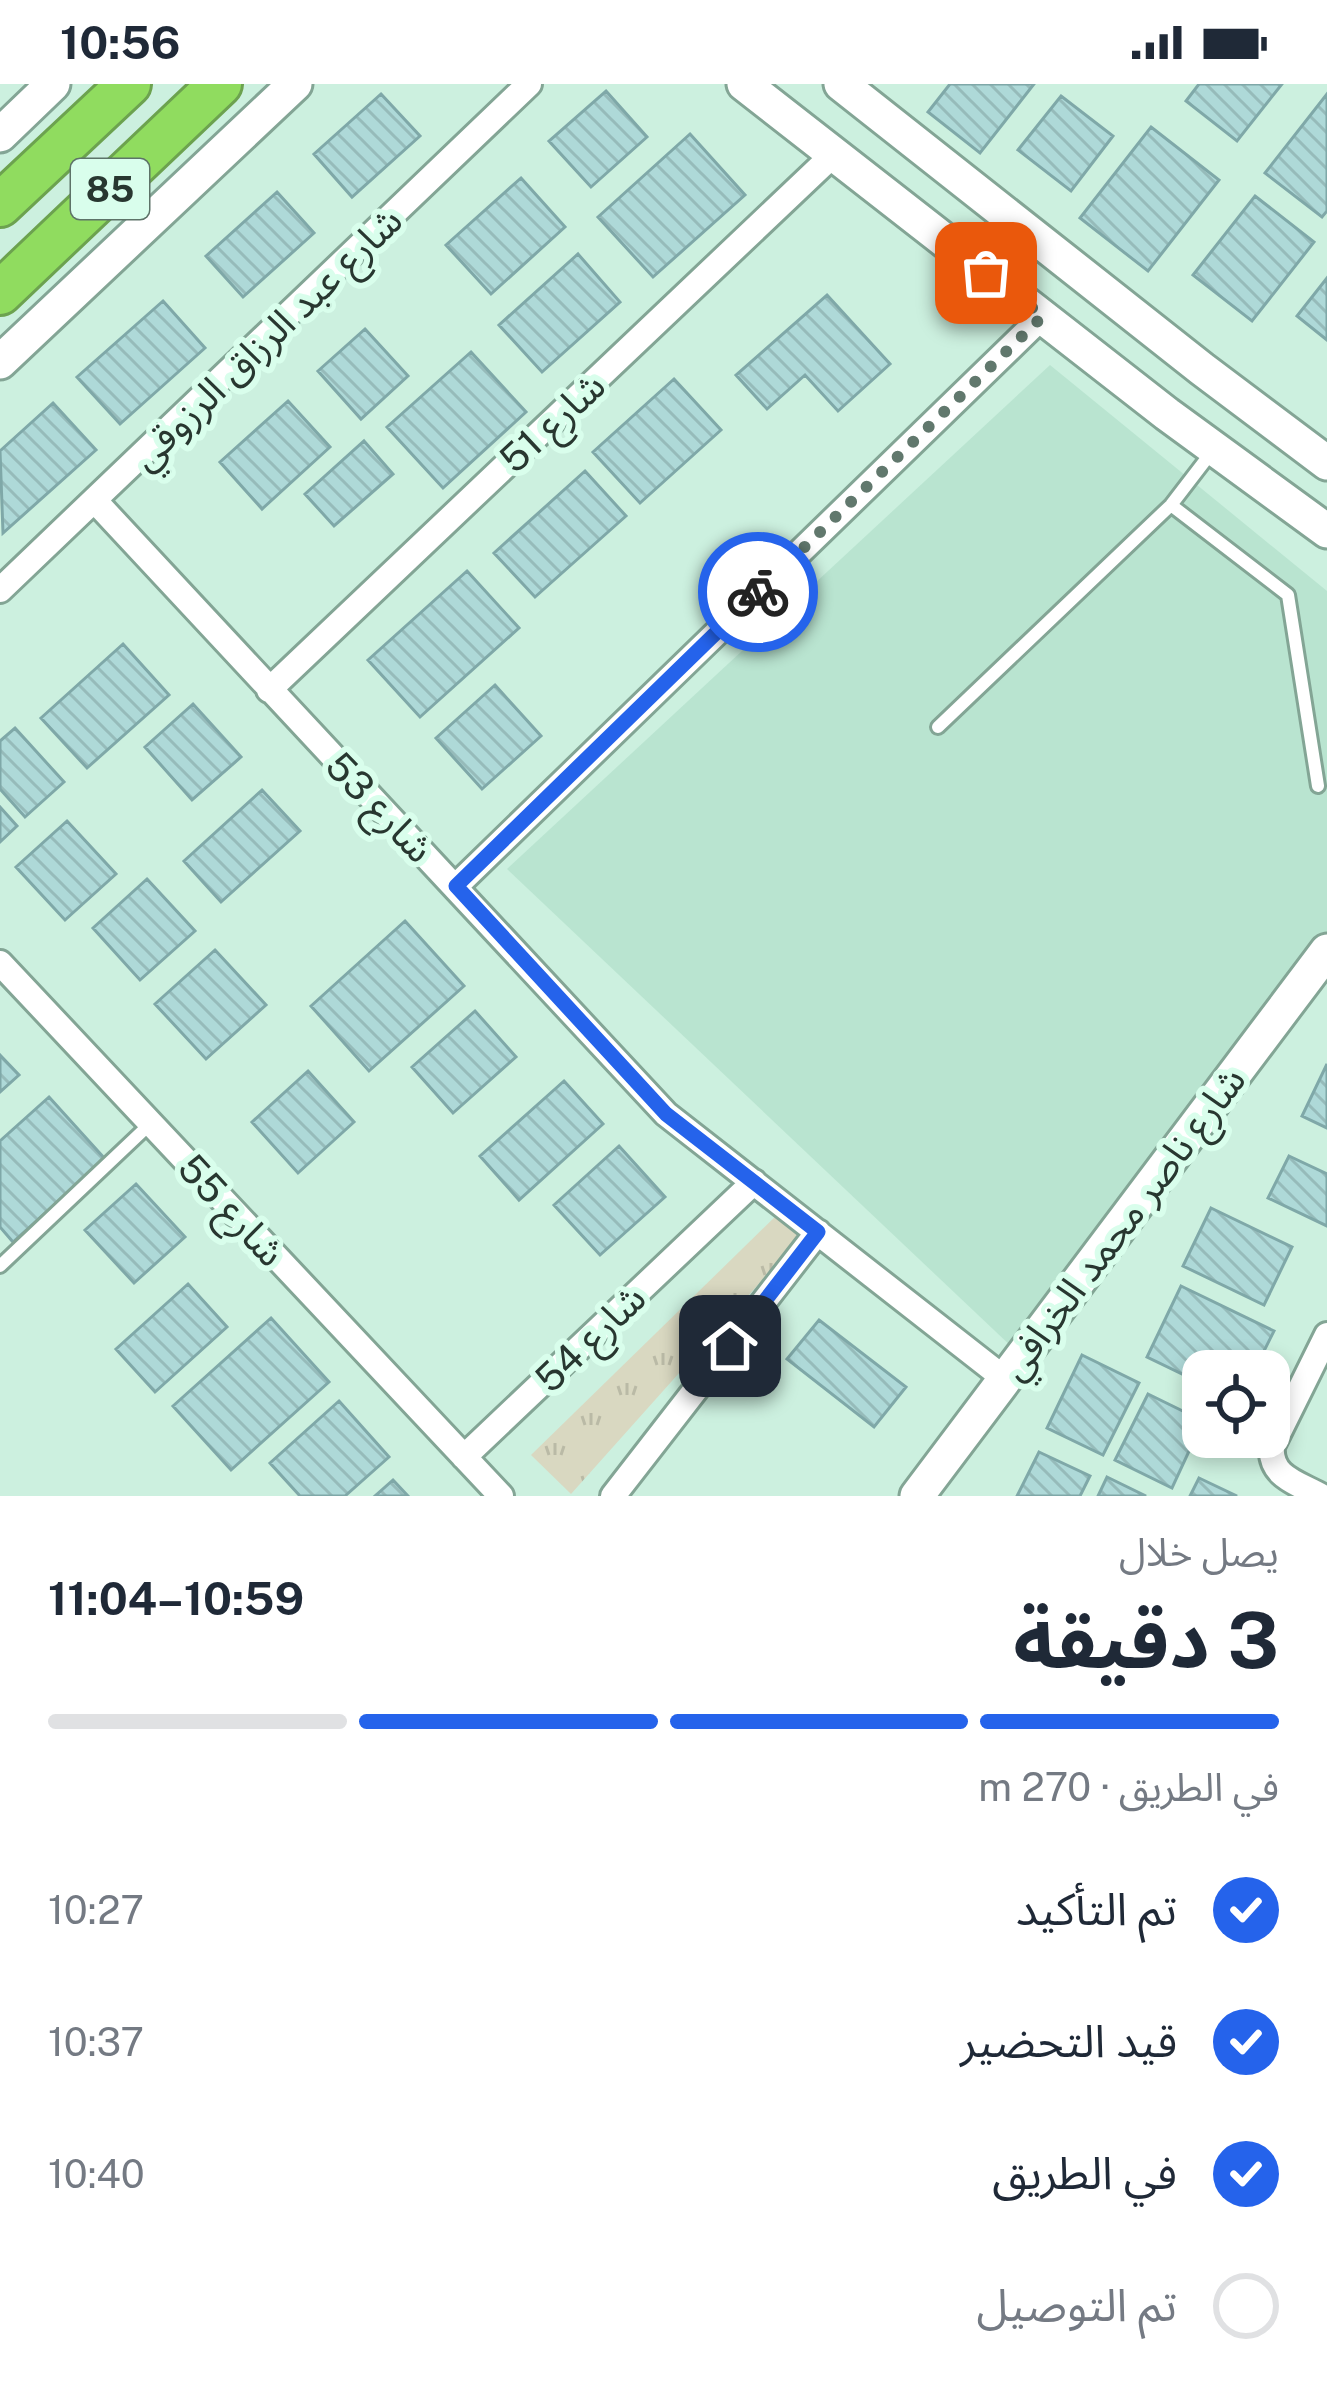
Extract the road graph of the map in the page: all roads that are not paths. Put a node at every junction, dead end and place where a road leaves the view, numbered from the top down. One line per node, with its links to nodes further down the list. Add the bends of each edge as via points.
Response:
1 (53, 84): 9 (main road)
2 (130, 84): 13 (highway, 85)
3 (220, 84): 15 (highway, 85)
4 (295, 84): 17 (main road)
5 (529, 84): 22 (street, شارع عبد الرزاق الرزوقي)
6 (744, 84): 10 (main road)
7 (842, 84): 8 (main road)
8 (897, 128): 11 (main road, via 899,162); 12 (main road)
9 (0, 135)
10 (835, 153): 11 (main road); 26 (street, شارع 51)
11 (862, 175): 14 (main road)
12 (957, 176): 14 (main road, via 924,183); 18 (main road)
13 (0, 205)
14 (920, 220): 16 (main road)
15 (0, 293)
16 (1043, 316): 19 (main road); 29 (street)
17 (0, 362)
18 (1202, 369): 19 (main road, via 1207,402 1189,417); 21 (main road)
19 (1167, 414): 20 (main road)
20 (1215, 448): 23 (lane); 24 (main road)
21 (1327, 463)
22 (96, 502): 25 (street, شارع عبد الرزاق الرزوقي); 26 (street, شارع 53)
23 (1171, 506): 27 (lane); 28 (lane, via 1288,595)
24 (1327, 531)
25 (0, 590)
26 (268, 690): 29 (street, شارع 53)
27 (938, 727)
28 (1318, 785)
29 (456, 886): 33 (street, شارع 53, via 666,1114)
30 (1327, 951): 37 (main road, شارع ناصر محمد الخرافي)
31 (0, 962): 32 (street, شارع 55)
32 (151, 1123): 35 (lane); 38 (street, شارع 55)
33 (754, 1182): 34 (street, شارع 53); 38 (street, شارع 54)
34 (818, 1232): 37 (street, شارع 53); 41 (street)
35 (0, 1266)
36 (1327, 1335): 42 (street, via 1271,1456 1278,1472)
37 (1004, 1378): 39 (main road, شارع ناصر محمد الخرافي)
38 (464, 1457): 40 (street)
39 (926, 1492)
40 (501, 1496)
41 (613, 1496)
42 (1321, 1496)

